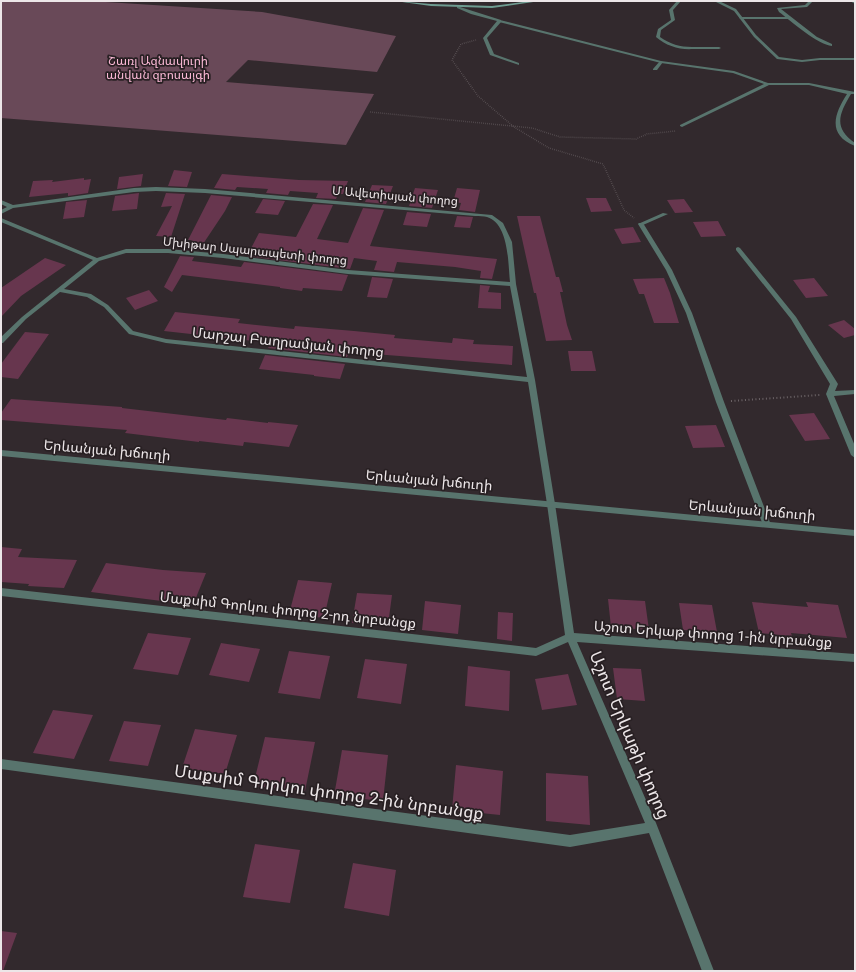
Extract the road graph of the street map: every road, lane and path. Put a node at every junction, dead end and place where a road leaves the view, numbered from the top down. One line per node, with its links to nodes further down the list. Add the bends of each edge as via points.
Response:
1 (397, 1): 9 (main road)
2 (538, 1): 7 (main road)
3 (679, 1): 15 (street, via 671,10 673,20 659,30 658,38 666,44 681,48)
4 (716, 1): 10 (street, via 735,10)
5 (811, 1): 11 (street, via 806,6 779,8)
6 (852, 1): 8 (street)
7 (525, 2): 9 (main road, via 492,7)
8 (855, 3)
9 (458, 7): 12 (street)
10 (740, 18): 11 (street); 16 (street, via 778,58 802,61)
11 (788, 18): 14 (street, via 816,38)
12 (500, 21): 13 (street); 17 (street)
13 (485, 38): 18 (street, via 492,55); 23 (path, via 462,44 452,60 478,96)
14 (831, 45)
15 (719, 48)
16 (855, 59)
17 (661, 62): 19 (street); 20 (street, via 734,72)
18 (517, 64)
19 (654, 69)
20 (768, 84): 21 (street, via 809,84); 24 (street)
21 (853, 93): 25 (street, via 837,117 842,134)
22 (370, 112): 23 (path)
23 (514, 126): 24 (path, via 532,128 560,137 636,139 647,134 680,130); 31 (path, via 549,148 602,164 624,210)
24 (682, 126)
25 (855, 145)
26 (1, 202): 27 (street)
27 (12, 207): 28 (street, Մ Ավետիսյան փողոց); 34 (street, Մ Ավետիսյան փողոց, via 156,189 490,216 502,224 509,242)
28 (1, 212)
29 (665, 214): 31 (street)
30 (1, 220): 33 (street)
31 (641, 224): 40 (street, via 669,270 689,313)
32 (738, 249): 39 (street, via 794,318 834,384)
33 (98, 260): 34 (street, Մխիթար Սպարապետի փողոց, via 126,251 168,251 348,272); 35 (street, Մխիթար Սպարապետի փողոց)
34 (513, 284): 37 (street, Մ Ավետիսյան փողոց)
35 (58, 290): 36 (street, Մխիթար Սպարապետի փողոց); 37 (street, Մարշալ Բաղրամյան փողոց, via 89,295 106,306 132,333 166,341)
36 (1, 341)
37 (531, 380): 43 (street, Մ Ավետիսյան փողոց)
38 (855, 392): 39 (street)
39 (830, 394): 40 (path); 42 (street)
40 (720, 402): 44 (street)
41 (1, 453): 43 (street, Երևանյան խճուղի)
42 (855, 455)
43 (551, 504): 44 (street, Երևանյան խճուղի); 47 (street, Աշոտ Երկաթի փողոց)
44 (767, 525): 45 (street, Երևանյան խճուղի)
45 (855, 533)
46 (1, 592): 47 (street, Մաքսիմ Գորկու փողոց 2-րդ նրբանցք, via 536,652)
47 (570, 637): 48 (street, Աշոտ Երկաթ փողոց 1-ին նրբանցք); 50 (street, Աշոտ Երկաթի փողոց)
48 (855, 658)
49 (1, 764): 50 (street, Մաքսիմ Գորկու փողոց 2-ին նրբանցք, via 570,841)
50 (652, 827): 51 (street, Աշոտ Երկաթի փողոց)
51 (708, 971)

